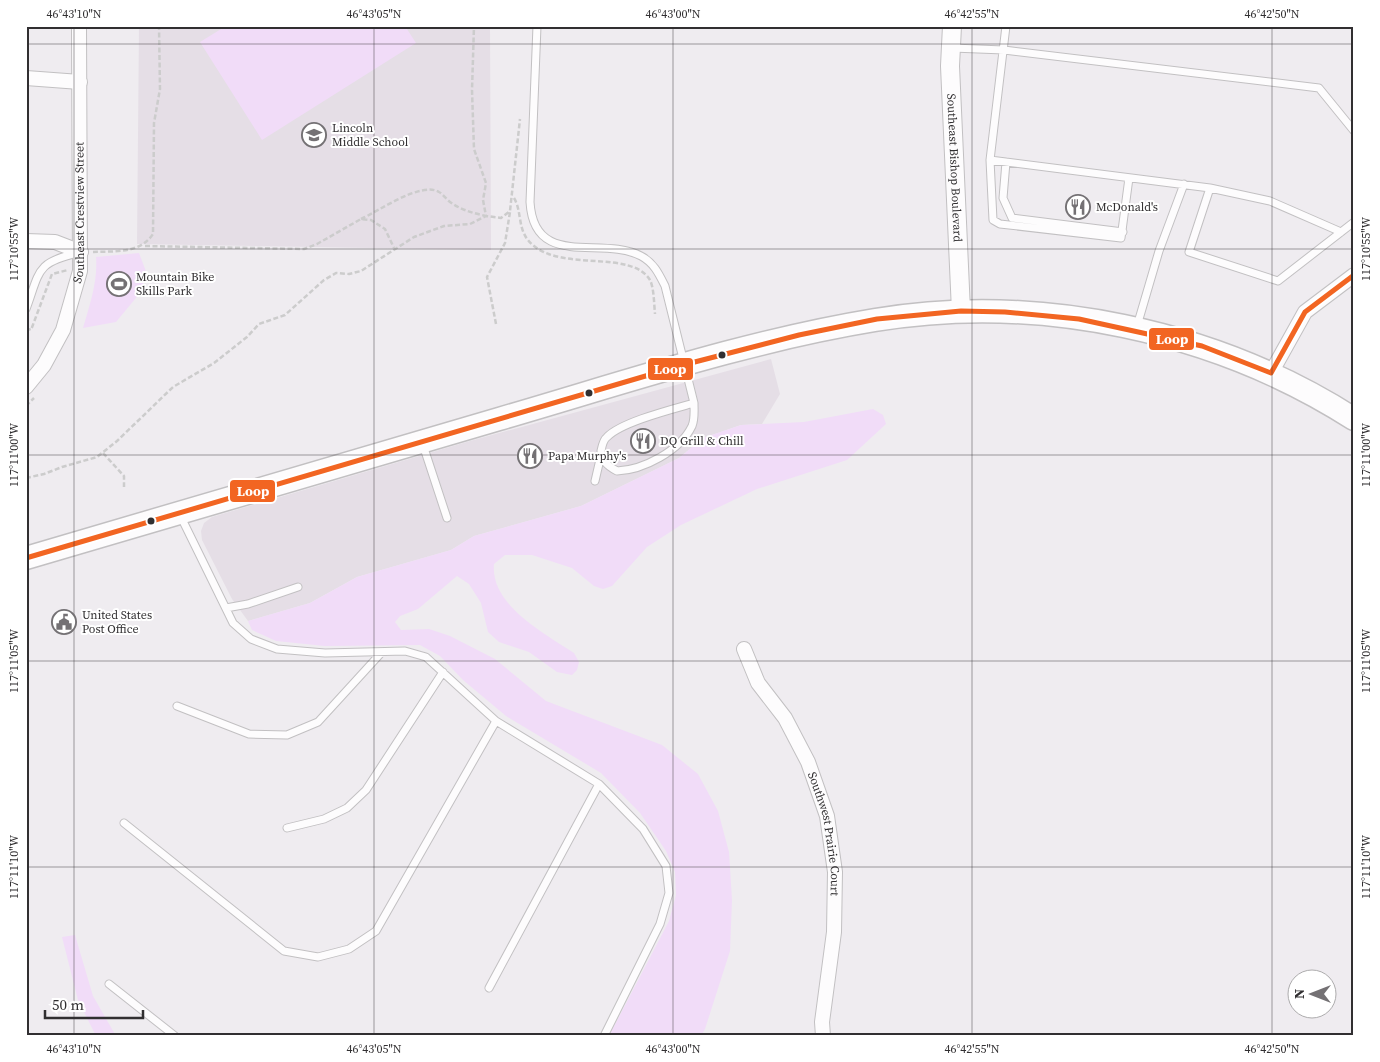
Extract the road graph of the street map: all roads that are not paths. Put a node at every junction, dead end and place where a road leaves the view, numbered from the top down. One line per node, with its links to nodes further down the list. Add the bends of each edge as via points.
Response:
1 (79, 26): 8 (street, Southeast Crestview Street)
2 (537, 26): 24 (lane, via 530,202 534,225 544,238 561,245 641,256 658,270 665,286)
3 (952, 26): 5 (street, Southeast Bishop Boulevard)
4 (1006, 26): 6 (lane)
5 (950, 48): 6 (lane); 22 (street, Southeast Bishop Boulevard)
6 (1004, 50): 9 (lane, via 1319,88); 10 (lane)
7 (26, 78): 8 (street)
8 (80, 82): 19 (street, Southeast Crestview Street)
9 (1354, 131)
10 (990, 160): 11 (lane); 16 (lane, via 994,222 1119,238)
11 (1006, 162): 12 (lane); 16 (lane, via 1003,198 1012,218)
12 (1129, 178): 13 (lane); 16 (lane)
13 (1184, 184): 14 (lane); 23 (lane, via 1159,251)
14 (1210, 188): 17 (lane, via 1270,200); 17 (lane, via 1190,252 1278,281)
15 (1354, 222): 17 (lane)
16 (1123, 232)
17 (1340, 232)
18 (26, 241): 19 (street, via 55,242)
19 (81, 252): 21 (lane, via 55,258 43,266); 26 (street, Southeast Crestview Street, via 80,271 64,330 44,365)
20 (1354, 275): 25 (street, via 1305,312)
21 (26, 309)
22 (961, 311): 23 (main road, via 1036,314); 24 (main road, via 868,321 799,334)
23 (1136, 329): 25 (main road, via 1202,346)
24 (683, 365): 27 (lane); 29 (main road)
25 (1271, 373): 28 (main road)
26 (26, 387)
27 (694, 403): 30 (lane, via 613,432 605,438); 30 (lane, via 692,426 684,439 659,457 629,471 617,471 609,467)
28 (1354, 419)
29 (422, 441): 32 (main road); 33 (lane)
30 (601, 455): 31 (lane)
31 (595, 481)
32 (178, 513): 34 (main road); 36 (lane)
33 (447, 518)
34 (26, 558)
35 (298, 587): 36 (lane)
36 (226, 608): 38 (lane, via 233,623 251,639 277,649 325,653)
37 (744, 649): 49 (street, Southwest Prairie Court, via 758,683 785,718 808,762 827,816 835,872 834,932)
38 (382, 652): 39 (lane, via 406,651 426,657); 40 (lane, via 318,722 287,735 250,734)
39 (443, 672): 41 (lane); 44 (lane, via 366,790 347,808 324,819)
40 (177, 706)
41 (496, 721): 42 (lane); 43 (lane, via 376,931 350,949 318,957 284,951)
42 (599, 784): 46 (lane); 48 (lane, via 643,829 666,866 669,893 660,924)
43 (124, 823)
44 (287, 828)
45 (109, 984): 47 (lane)
46 (489, 988)
47 (175, 1036)
48 (604, 1036)
49 (823, 1036)

